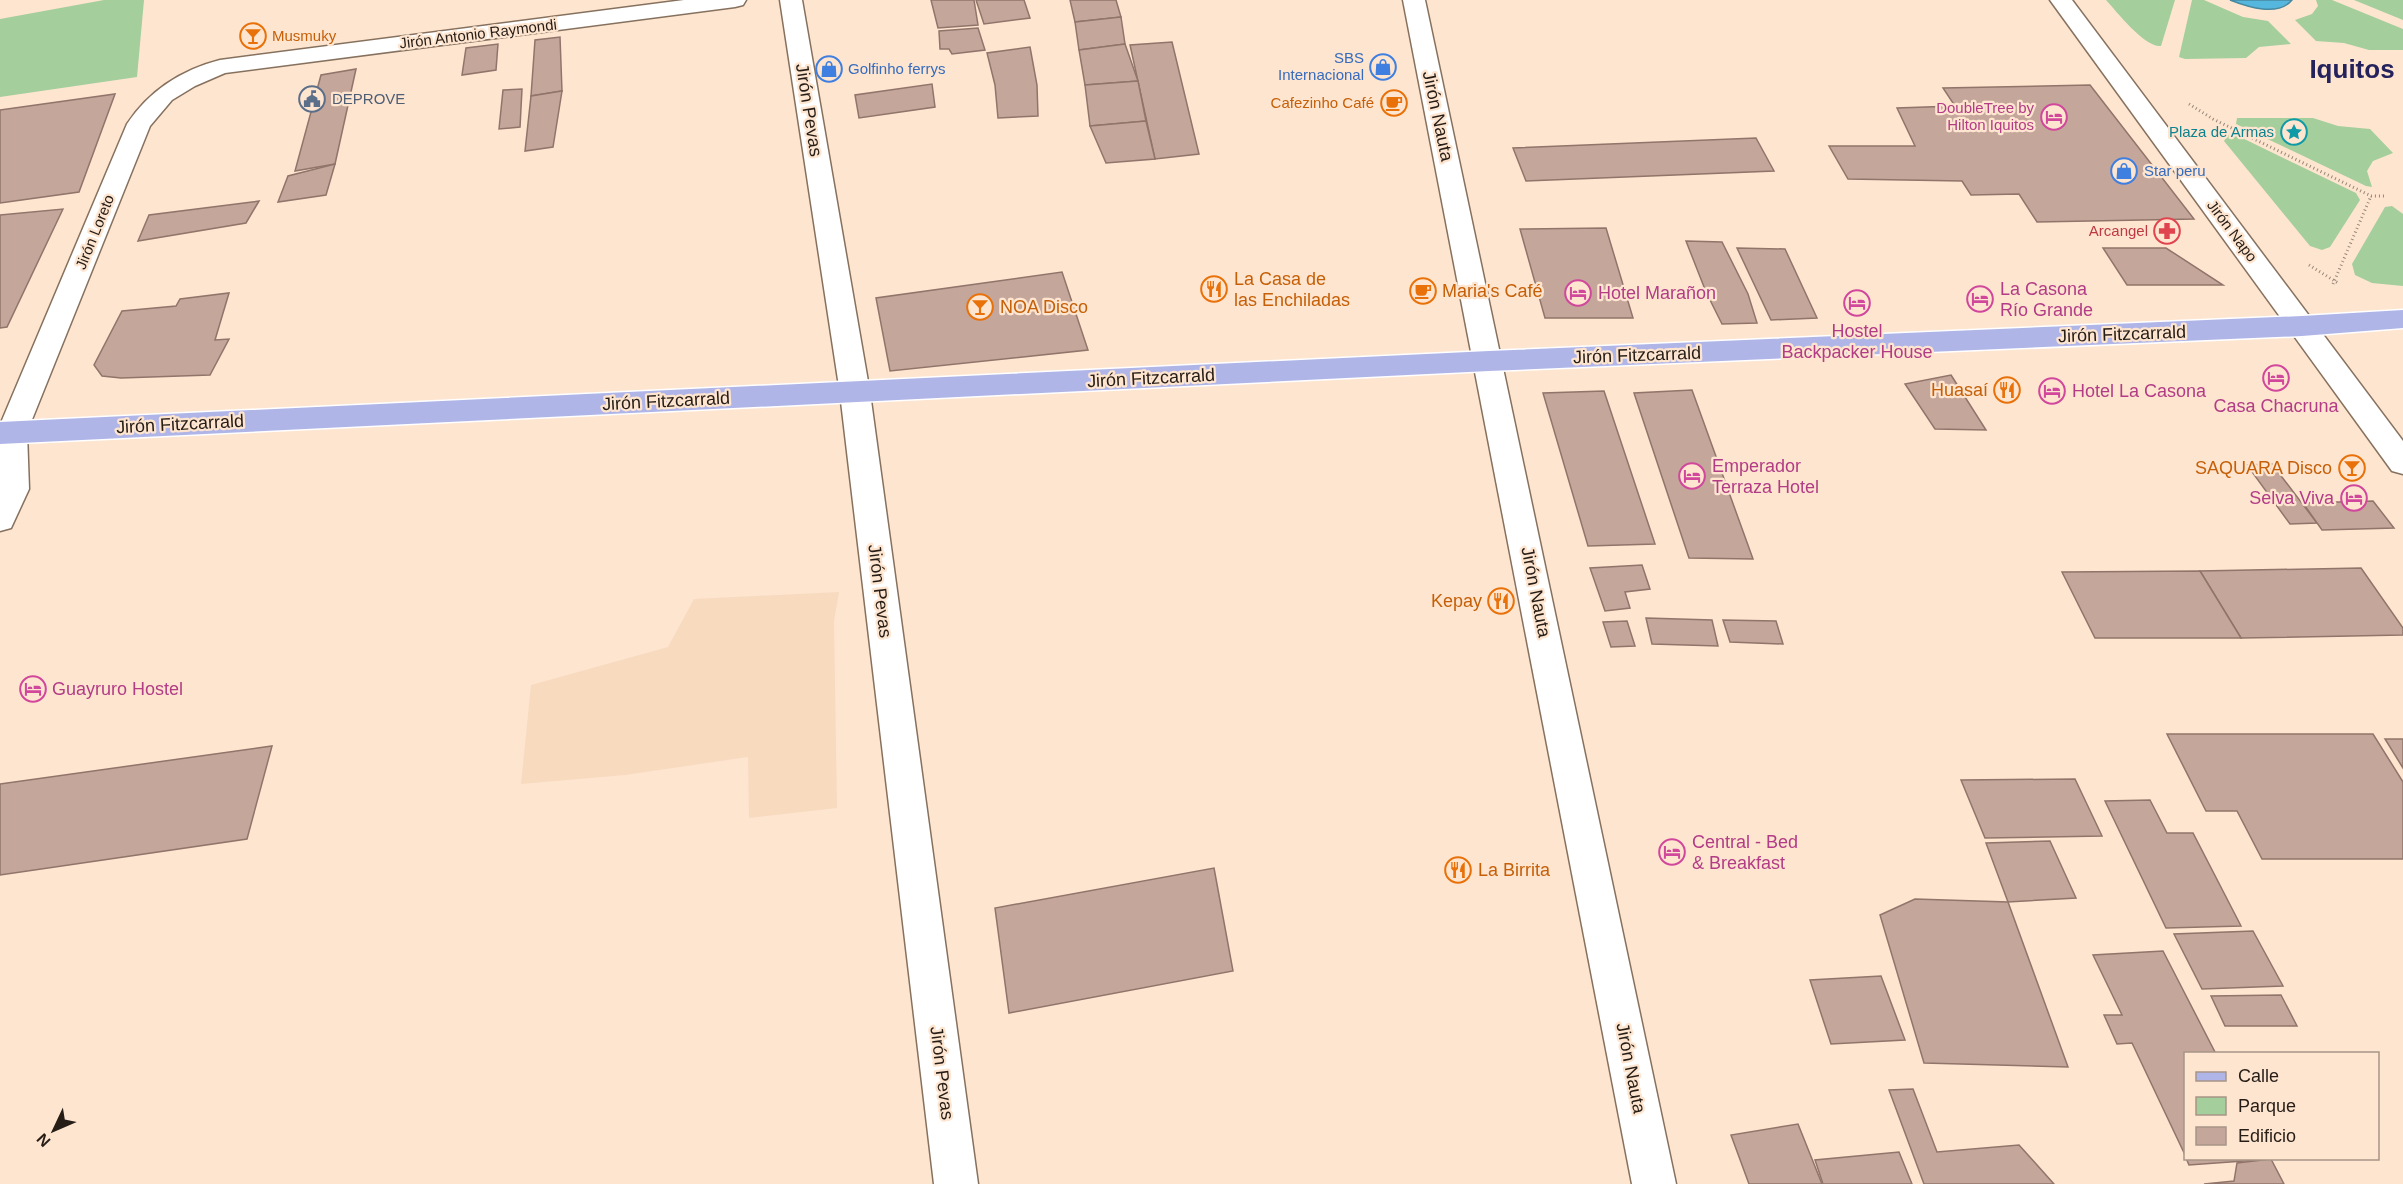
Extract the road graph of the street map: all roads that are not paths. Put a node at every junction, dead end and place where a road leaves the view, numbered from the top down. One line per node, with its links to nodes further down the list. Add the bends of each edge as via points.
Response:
1 (735, 0): 5 (street, Jirón Antonio Raymondi)
2 (791, 0): 9 (street, Jirón Pevas)
3 (1414, 0): 8 (street, Jirón Nauta)
4 (2061, 0): 7 (street, Jirón Napo)
5 (220, 67): 10 (street, Jirón Loreto, via 164,95 139,124)
6 (2403, 319): 7 (main road, Jirón Fitzcarrald)
7 (2302, 326): 8 (main road, Jirón Fitzcarrald); 11 (street, Jirón Napo)
8 (1489, 361): 9 (main road, Jirón Fitzcarrald); 14 (street, Jirón Nauta)
9 (855, 393): 10 (main road, Jirón Fitzcarrald); 13 (street, Jirón Pevas)
10 (4, 436): 12 (street, Jirón Loreto, via 13,489)
11 (2403, 463)
12 (0, 519)
13 (956, 1184)
14 (1654, 1184)

